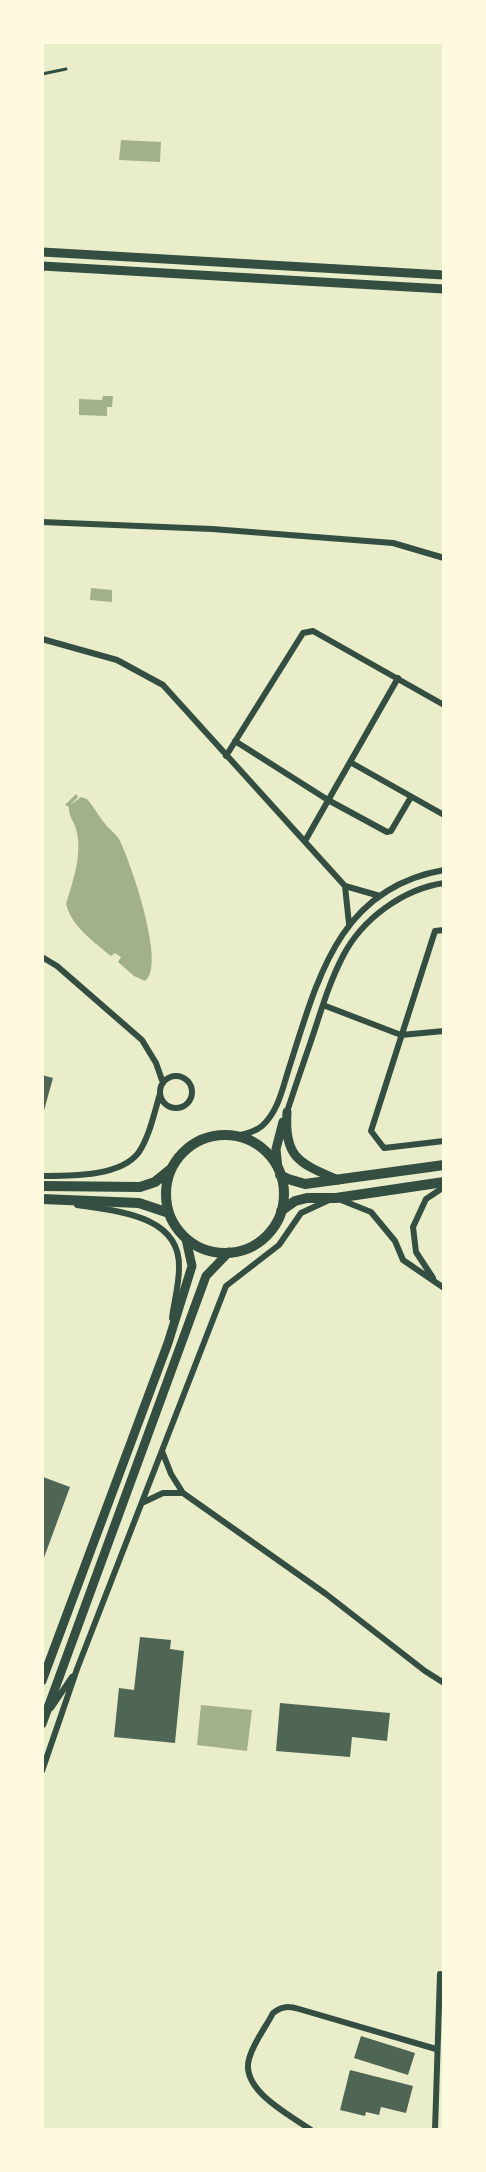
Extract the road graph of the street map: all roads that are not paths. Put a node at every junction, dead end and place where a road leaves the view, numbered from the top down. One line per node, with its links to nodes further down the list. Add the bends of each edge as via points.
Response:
1 (66, 69): 2 (lane)
2 (42, 74)
3 (42, 252): 5 (main road)
4 (42, 266): 6 (main road)
5 (444, 275)
6 (444, 289)
7 (42, 522): 8 (street, via 393,543)
8 (444, 558)
9 (42, 639): 13 (street, via 117,660 164,685)
10 (398, 678): 11 (street); 12 (street, via 307,630); 14 (street)
11 (444, 705)
12 (235, 741): 13 (street); 16 (street)
13 (226, 756): 18 (street)
14 (350, 762): 15 (street); 16 (street)
15 (411, 796): 16 (street, via 387,832); 17 (street)
16 (328, 800): 18 (street)
17 (444, 815)
18 (305, 841): 21 (street)
19 (444, 870): 22 (street, via 408,880)
20 (444, 883): 26 (street, via 427,886 398,900 363,929 344,954)
21 (345, 886): 22 (street); 23 (street)
22 (380, 896): 23 (street)
23 (349, 924): 32 (street, via 322,973 276,1109 260,1128)
24 (444, 930): 28 (street, via 435,932)
25 (42, 957): 29 (street, via 142,1040)
26 (323, 1005): 28 (street); 31 (street)
27 (444, 1031): 28 (street)
28 (401, 1035): 33 (street, via 371,1131 384,1148)
29 (163, 1083): 30 (street); 30 (street, via 175,1076 185,1079 191,1088 190,1098 183,1106 174,1107 164,1103)
30 (160, 1094): 37 (street, via 139,1152 127,1165 80,1176)
31 (287, 1112): 36 (main road, via 276,1149); 38 (main road, via 286,1132 298,1160)
32 (237, 1136): 35 (highway, via 217,1135 198,1141 182,1153); 36 (highway, via 254,1142 268,1154)
33 (444, 1141)
34 (444, 1166): 38 (highway)
35 (171, 1169): 40 (highway, via 155,1182 140,1187); 45 (highway, via 166,1191)
36 (279, 1172): 38 (highway, via 305,1184); 44 (highway, via 284,1197)
37 (42, 1176)
38 (338, 1180)
39 (444, 1182): 42 (highway)
40 (42, 1186)
41 (444, 1187): 48 (street, via 426,1199 413,1227 416,1252)
42 (336, 1198): 44 (highway, via 307,1198); 48 (street, via 371,1212 395,1241 403,1260); 51 (street, via 301,1213 279,1245 226,1286)
43 (42, 1199): 45 (highway, via 140,1203); 50 (street, via 143,1217 159,1227 176,1246 179,1267)
44 (281, 1211): 47 (highway, via 261,1240)
45 (169, 1213): 46 (highway)
46 (186, 1239): 47 (highway, via 214,1252); 50 (main road, via 192,1266)
47 (229, 1252): 57 (main road, via 206,1276)
48 (435, 1281): 49 (street)
49 (444, 1288)
50 (168, 1343): 55 (main road)
51 (162, 1451): 52 (street); 53 (street)
52 (183, 1493): 53 (street, via 163,1493); 56 (street)
53 (144, 1502): 54 (street)
54 (77, 1669): 57 (street); 58 (street)
55 (42, 1681)
56 (444, 1683)
57 (44, 1720)
58 (42, 1771)
59 (440, 1974): 60 (street)
60 (436, 2049): 61 (street, via 299,2009 279,2008 249,2058 251,2080 258,2092); 62 (street)
61 (311, 2130)
62 (435, 2130)

